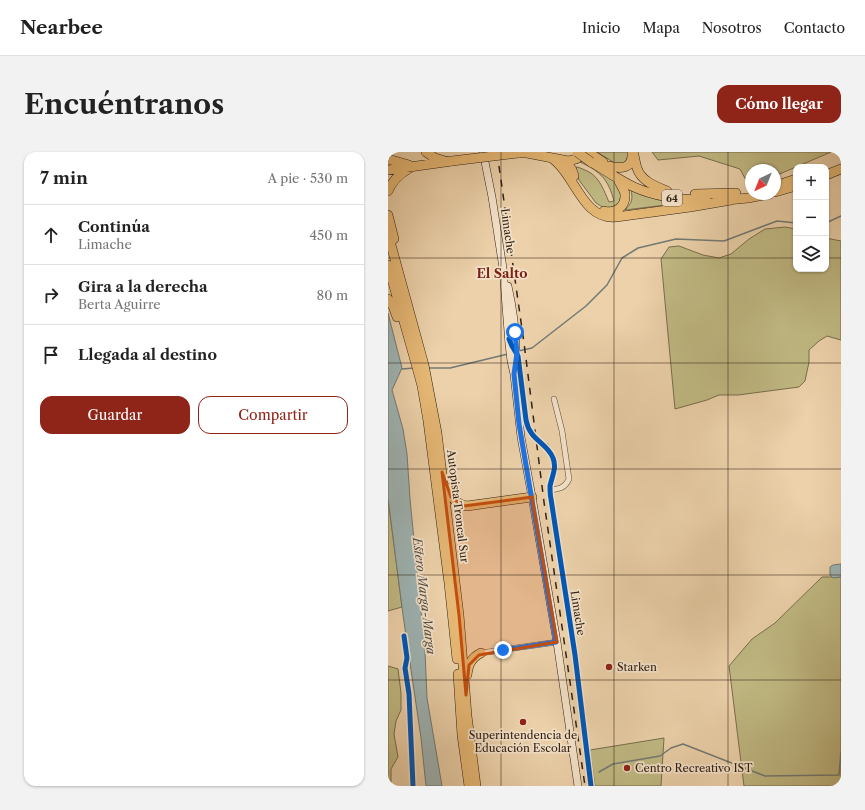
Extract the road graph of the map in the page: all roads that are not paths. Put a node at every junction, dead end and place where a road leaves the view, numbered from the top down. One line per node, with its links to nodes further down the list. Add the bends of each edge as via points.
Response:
1 (426, 152): 10 (highway, via 435,158)
2 (483, 152): 27 (main road, Limache)
3 (488, 152): 27 (main road, Limache)
4 (587, 152): 7 (highway); 11 (highway, 64)
5 (633, 152): 14 (highway, via 627,166); 25 (highway, via 642,176 648,182)
6 (518, 153): 9 (highway); 10 (highway, bridge)
7 (572, 158): 9 (highway); 11 (highway, 64, bridge); 19 (highway, via 572,170 577,184 594,204 607,212 616,211 624,202 625,192)
8 (388, 159): 13 (highway)
9 (553, 159): 29 (highway, via 564,170 584,201 595,212 605,217)
10 (449, 161): 13 (highway)
11 (596, 161): 14 (highway, 64); 19 (highway, 64)
12 (841, 163): 15 (highway)
13 (412, 166): 16 (highway); 24 (highway, via 395,180)
14 (609, 166): 25 (highway, 64, via 634,181)
15 (829, 168)
16 (392, 169)
17 (841, 169): 18 (highway)
18 (829, 174)
19 (617, 178): 29 (highway, 64, via 640,190 664,197)
20 (793, 180): 21 (highway)
21 (781, 184)
22 (793, 187): 23 (highway)
23 (781, 190)
24 (388, 191)
25 (667, 191): 26 (highway, via 684,194)
26 (745, 192)
27 (492, 197): 34 (main road, Limache, via 514,318 511,343)
28 (745, 198): 29 (highway)
29 (731, 200)
30 (388, 215): 35 (highway, via 423,354)
31 (388, 234): 35 (highway, Autopista Troncal Sur)
32 (388, 265): 35 (highway, Autopista Troncal Sur)
33 (388, 299): 35 (highway)
34 (516, 357): 38 (street, Limache); 42 (main road, Limache, via 514,374 521,437)
35 (417, 365): 36 (highway, Autopista Troncal Sur); 36 (highway)
36 (422, 386): 40 (highway, Autopista Troncal Sur, via 437,433); 49 (highway, Autopista Troncal Sur, via 449,583)
37 (554, 399): 41 (street, via 569,479 561,488)
38 (525, 414)
39 (546, 446): 41 (street, Limache, via 554,462)
40 (442, 472): 42 (highway, via 451,497 464,506); 46 (highway, Autopista Troncal Sur)
41 (550, 490): 47 (street, Limache, via 575,655)
42 (532, 497): 44 (main road, Limache)
43 (404, 636): 48 (street)
44 (556, 642): 45 (street); 51 (main road, Limache)
45 (481, 653): 46 (highway, via 469,665)
46 (466, 695): 50 (highway, Autopista Troncal Sur)
47 (591, 785)
48 (413, 786)
49 (469, 786)
50 (476, 786)
51 (578, 786)

